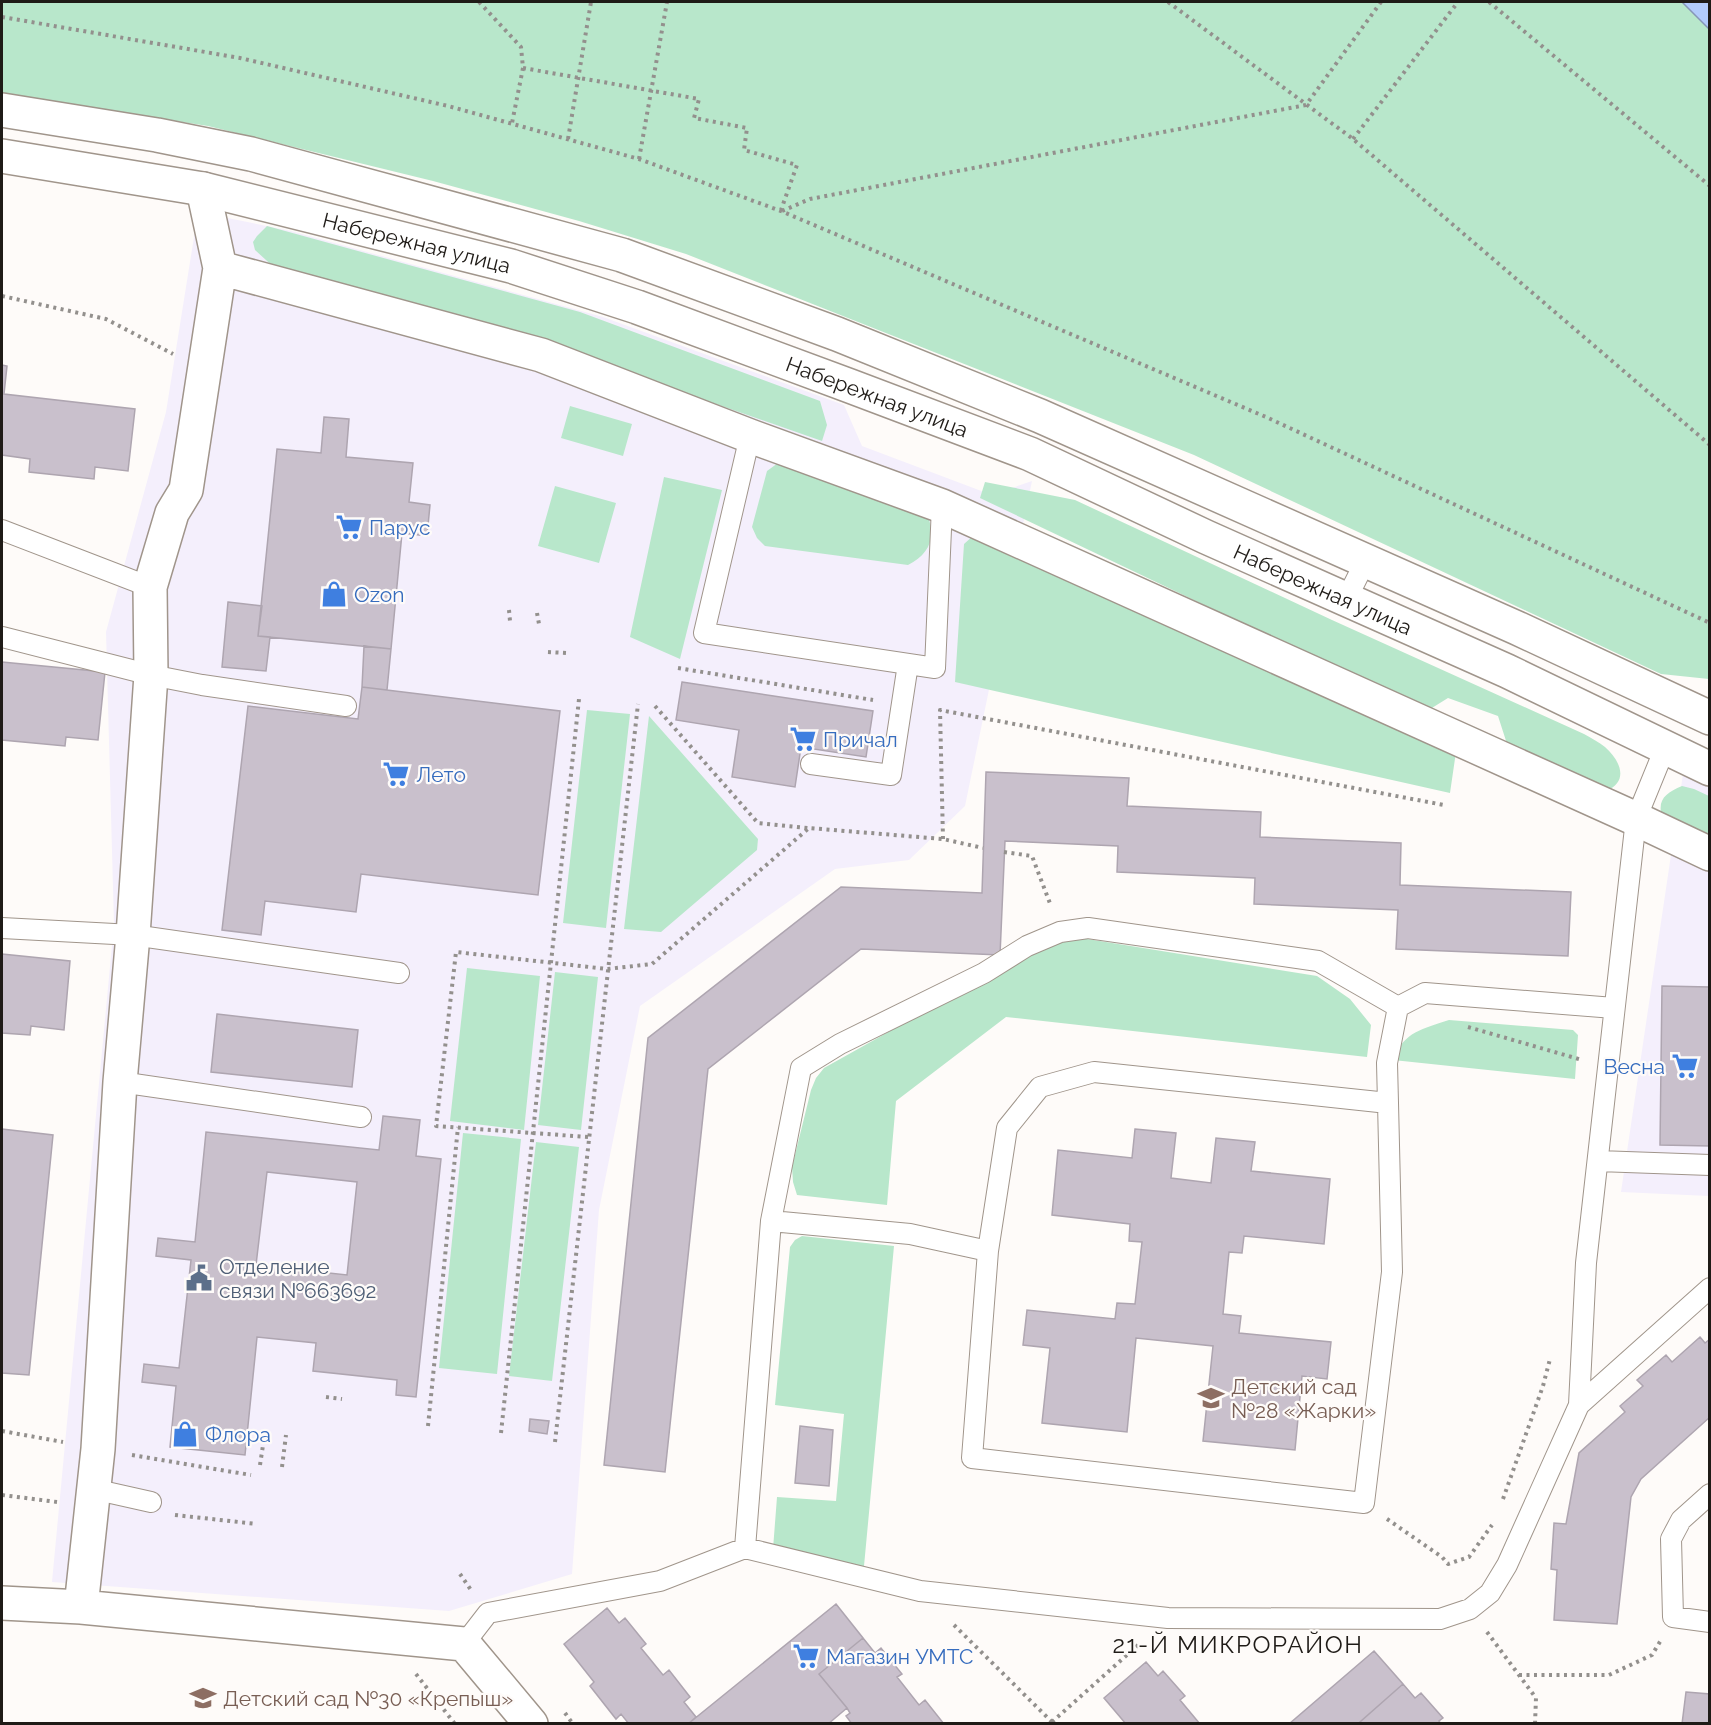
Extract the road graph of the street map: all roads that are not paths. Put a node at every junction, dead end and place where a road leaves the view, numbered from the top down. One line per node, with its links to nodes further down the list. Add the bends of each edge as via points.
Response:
1 (2, 110): 8 (street, Набережная улица, via 251,154 622,255 837,334 1040,416)
2 (2, 156): 3 (street, Набережная улица)
3 (203, 189): 4 (street); 10 (street, Набережная улица, via 511,266 626,304 1030,454)
4 (220, 268): 5 (street, via 541,355); 9 (street, via 186,490 172,513)
5 (750, 436): 6 (street); 12 (lane, via 704,633)
6 (942, 506): 12 (lane, via 935,668); 19 (street)
7 (2, 530): 9 (lane)
8 (1366, 560): 10 (lane); 15 (street, Набережная улица)
9 (150, 587): 13 (street)
10 (1347, 598): 16 (street, Набережная улица)
11 (2, 637): 13 (lane)
12 (908, 664): 17 (lane, via 891,775)
13 (151, 675): 14 (lane); 22 (street)
14 (346, 706)
15 (1710, 718)
16 (1665, 748): 18 (street, Набережная улица); 19 (lane)
17 (811, 764)
18 (1710, 769)
19 (1636, 819): 20 (street); 25 (lane)
20 (1710, 854)
21 (2, 928): 22 (lane)
22 (133, 935): 23 (lane); 26 (street)
23 (399, 973)
24 (1398, 1007): 25 (lane, via 1425,993); 27 (lane, via 1387,1063); 31 (lane, via 1318,962 1088,928 1060,932 840,1044 801,1068)
25 (1614, 1008): 29 (lane)
26 (120, 1082): 28 (lane); 35 (street)
27 (1388, 1103): 32 (lane, via 1094,1071 1040,1087 1007,1128); 32 (lane, via 1392,1272 1364,1503 972,1458)
28 (361, 1117)
29 (1598, 1161): 30 (lane); 34 (lane, via 1586,1263)
30 (1710, 1165)
31 (771, 1221): 32 (lane, via 910,1234); 38 (lane)
32 (988, 1251)
33 (1710, 1288): 34 (lane)
34 (1578, 1405): 38 (lane, via 1507,1565 1490,1593 1470,1609 1440,1619 1167,1618 920,1591)
35 (93, 1489): 37 (lane); 40 (street)
36 (1710, 1494): 41 (lane, via 1681,1520 1671,1539 1673,1617)
37 (151, 1502)
38 (745, 1548): 42 (lane, via 660,1581 488,1613)
39 (2, 1604): 40 (street)
40 (81, 1606): 42 (street)
41 (1710, 1622)
42 (464, 1644): 43 (street)
43 (531, 1724)

